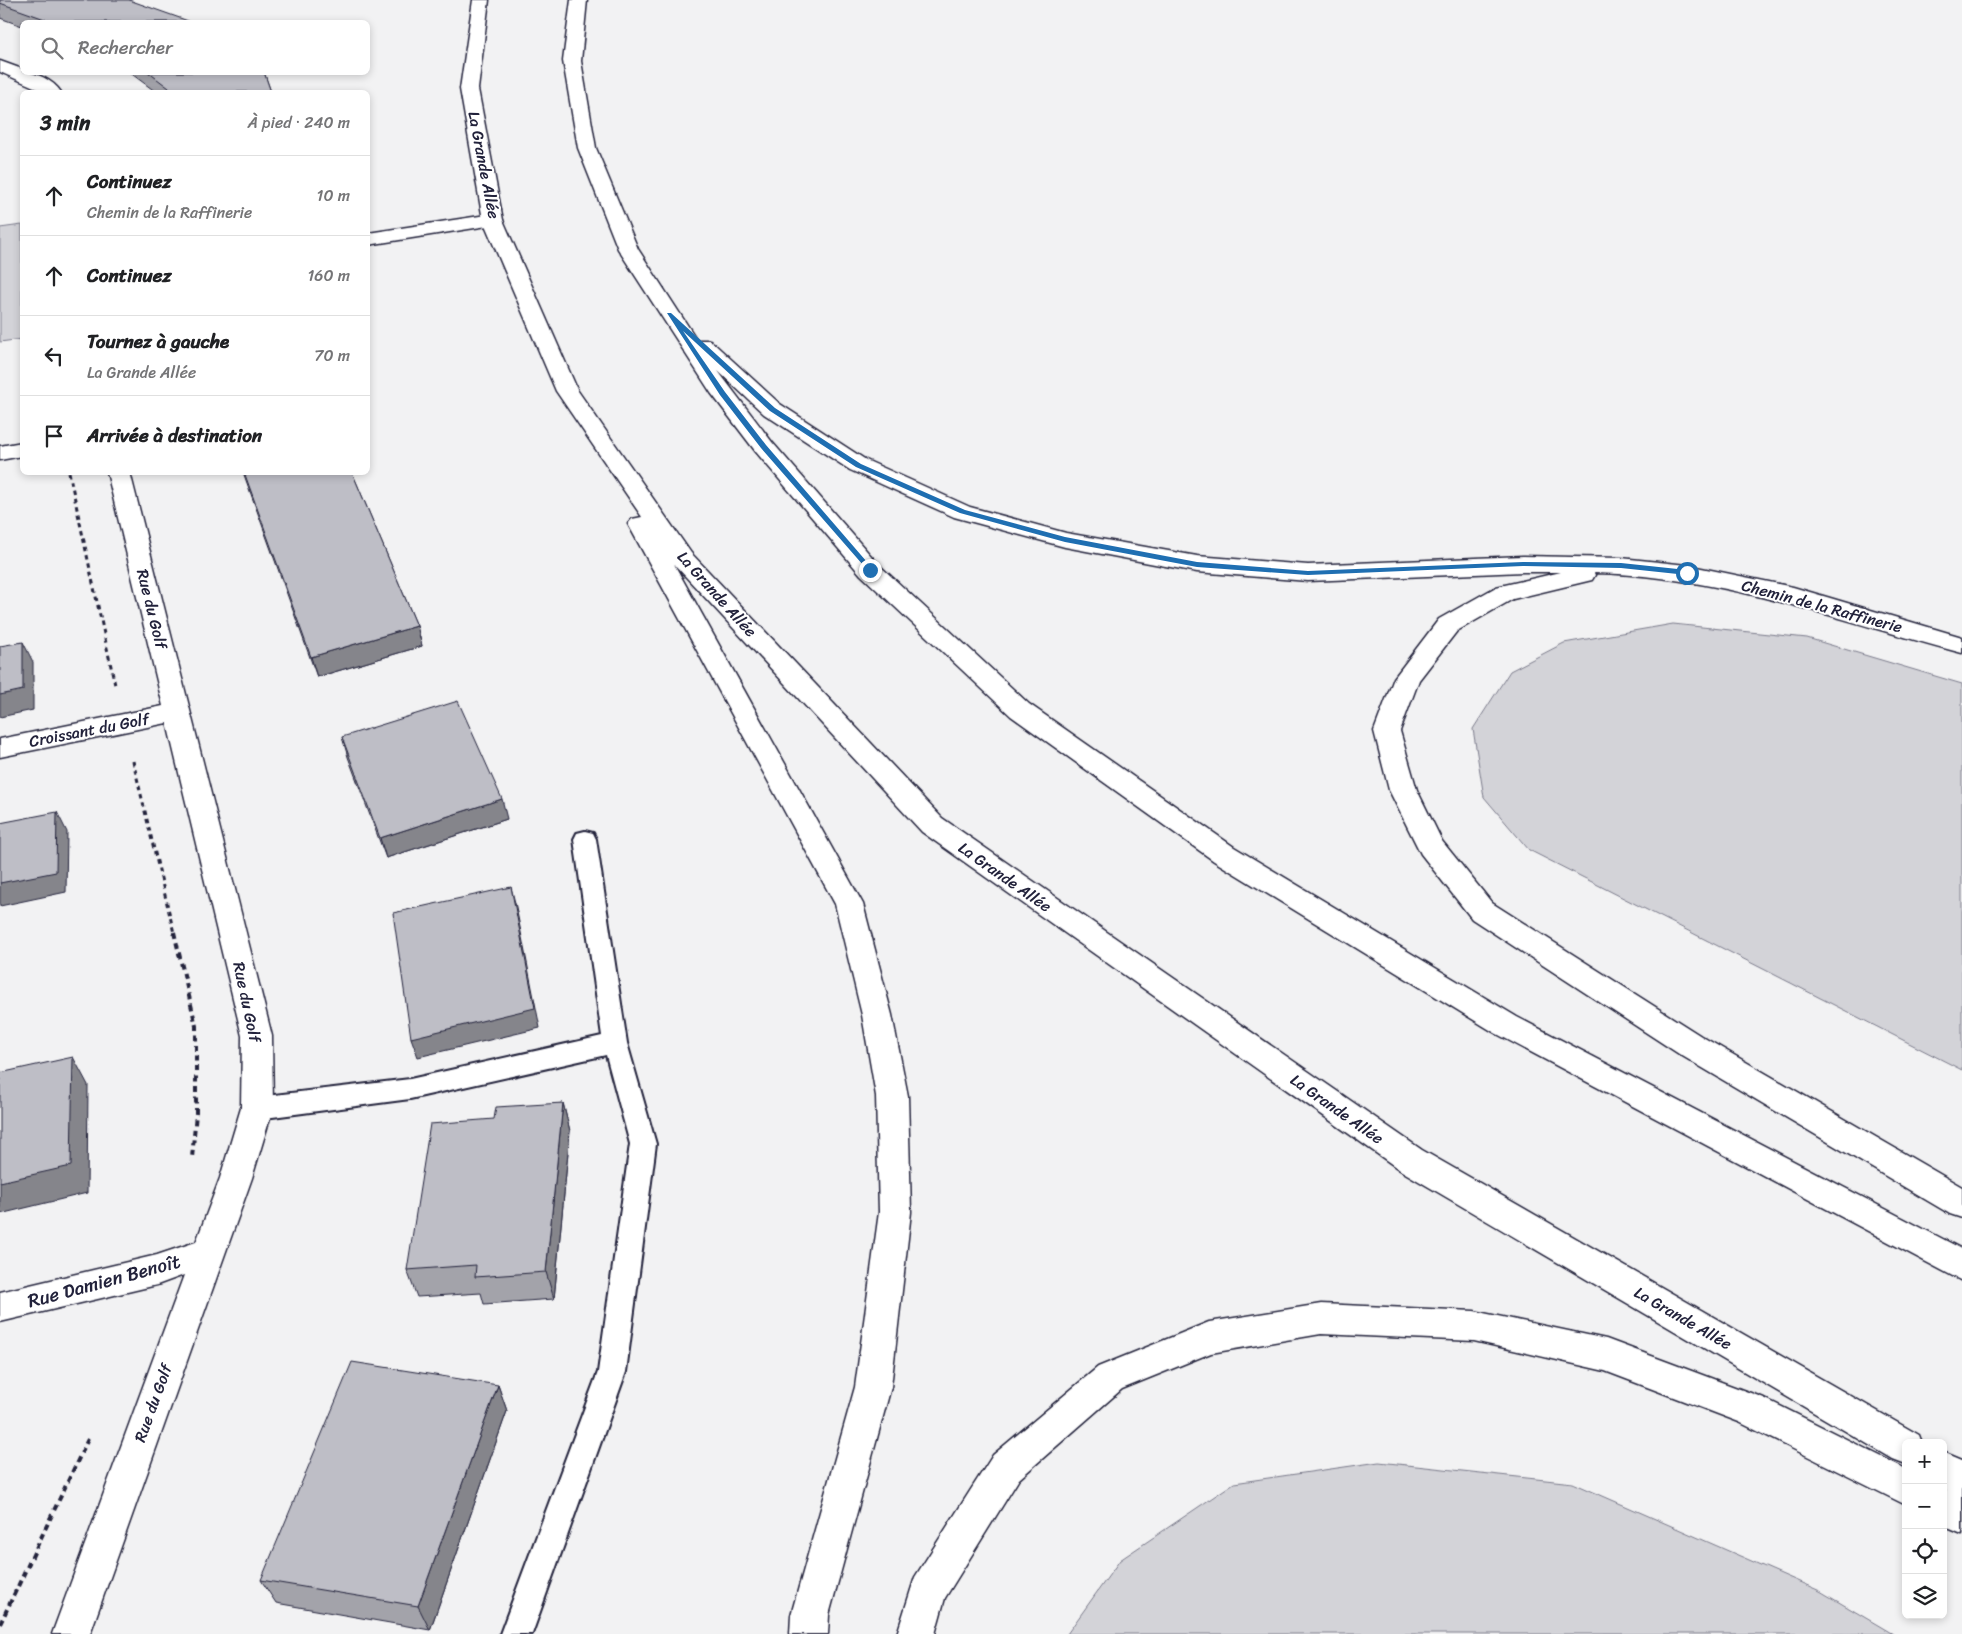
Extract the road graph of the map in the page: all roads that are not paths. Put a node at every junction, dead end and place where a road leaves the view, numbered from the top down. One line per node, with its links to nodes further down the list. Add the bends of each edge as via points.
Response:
1 (481, 0): 7 (street, La Grande Allée, via 469,89)
2 (579, 0): 9 (street, via 572,61 587,148 628,249)
3 (0, 66): 4 (street)
4 (20, 74)
5 (21, 75): 6 (street)
6 (49, 90)
7 (493, 220): 8 (street); 10 (street, La Grande Allée)
8 (370, 239)
9 (669, 315): 14 (street, via 772,409 858,465 962,512 1065,540 1197,564 1308,573 1523,564); 23 (street, via 722,394 870,570 1020,710 1224,854 1506,1025)
10 (567, 392): 25 (street, La Grande Allée, via 682,558 932,825 1411,1160); 33 (street, via 849,904 877,1016 892,1096 895,1212 873,1387 810,1615)
11 (20, 449): 12 (street)
12 (0, 453)
13 (119, 475): 16 (street, Rue du Golf)
14 (1621, 566): 15 (street, Chemin de la Raffinerie, via 1687,573 1793,595); 21 (street, via 1505,594 1448,625 1407,678 1387,732 1403,790 1430,847 1482,911 1690,1045)
15 (1962, 645)
16 (178, 712): 17 (street, Croissant du Golf); 20 (street, Rue du Golf, via 257,1036)
17 (0, 748)
18 (585, 839): 19 (lane)
19 (615, 1043): 20 (lane, via 410,1089); 32 (lane, via 642,1144 612,1372)
20 (256, 1108): 22 (street, Rue du Golf, via 236,1178)
21 (1962, 1204)
22 (208, 1252): 24 (street, Rue Damien Benoît, via 157,1270); 31 (street, Rue du Golf)
23 (1962, 1266)
24 (0, 1307)
25 (1902, 1446)
26 (1947, 1471): 27 (street)
27 (1962, 1480)
28 (1902, 1486): 34 (street, via 1751,1410 1606,1355 1474,1326 1321,1319 1209,1338 1110,1378 1006,1468 928,1590)
29 (1947, 1509): 30 (street)
30 (1962, 1516)
31 (72, 1634)
32 (516, 1634)
33 (809, 1634)
34 (916, 1634)

